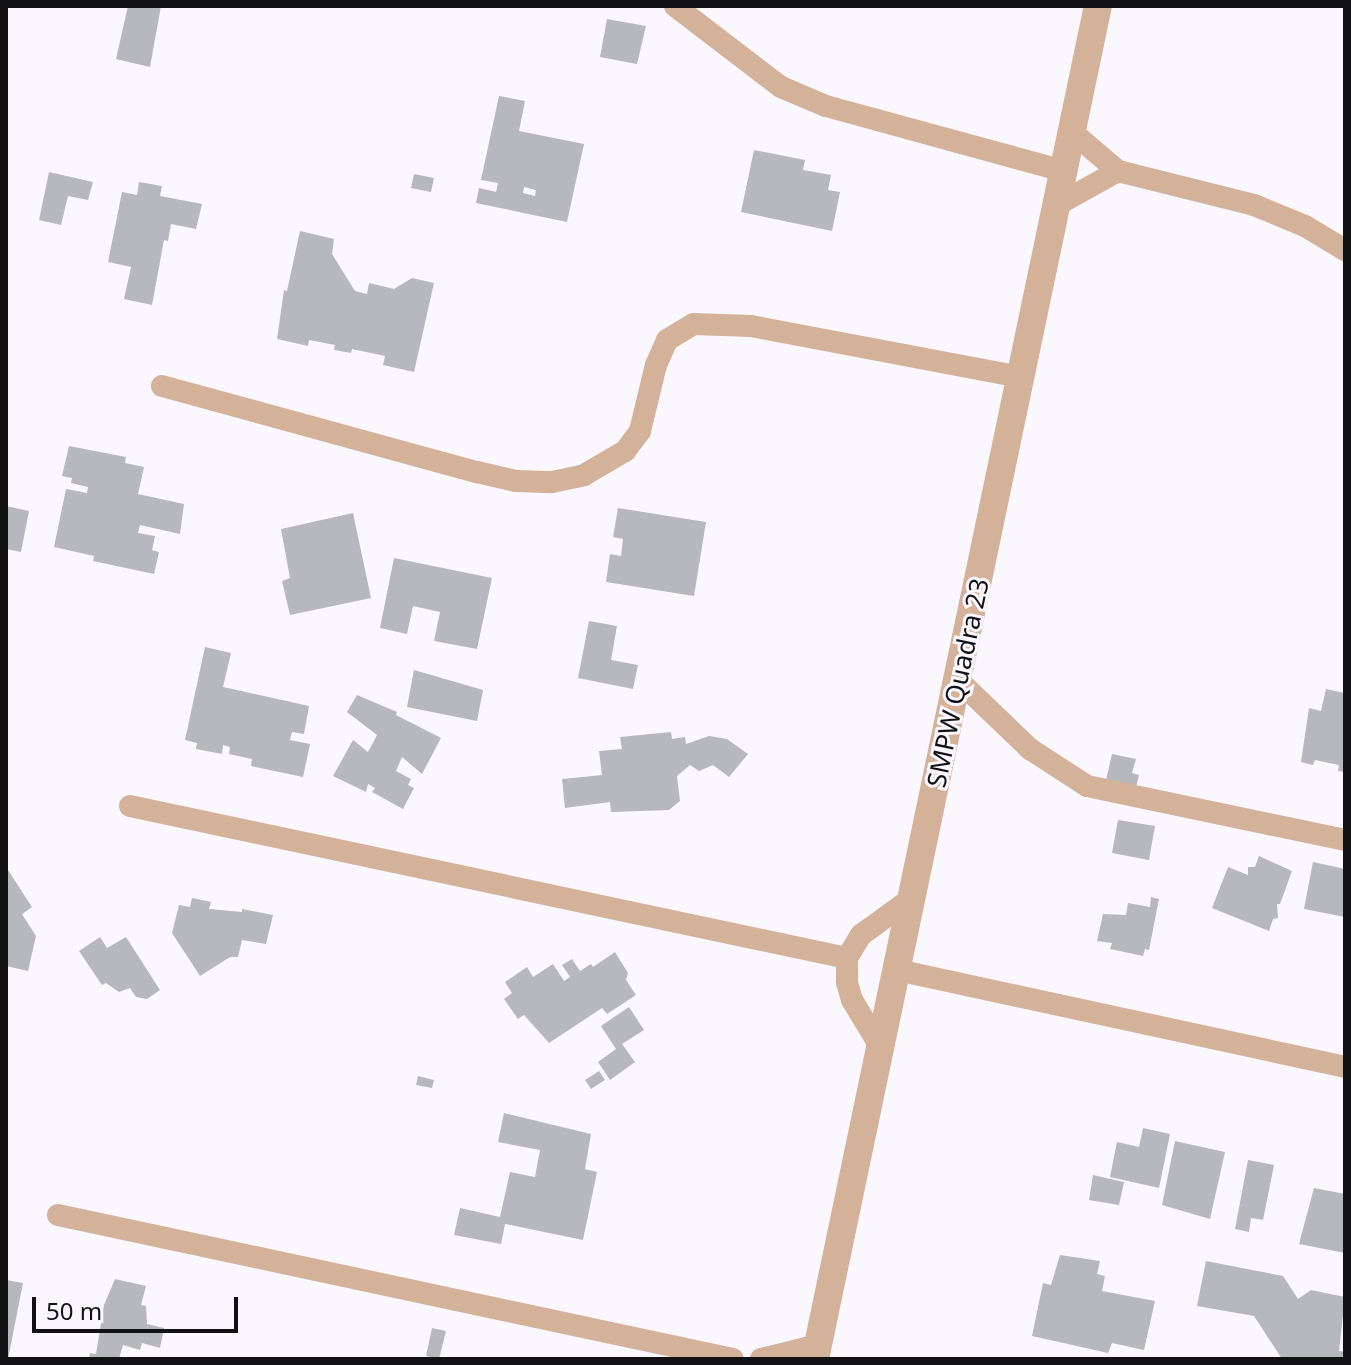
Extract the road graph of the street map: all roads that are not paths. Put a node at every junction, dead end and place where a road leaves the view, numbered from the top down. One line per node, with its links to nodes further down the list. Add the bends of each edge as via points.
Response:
1 (675, 6): 4 (street, via 781,87 826,106)
2 (1098, 6): 3 (street, SMPW Quadra 23)
3 (1072, 132): 4 (street, SMPW Quadra 23); 5 (street)
4 (1063, 171): 6 (street, SMPW Quadra 23)
5 (1118, 171): 6 (street); 7 (street, via 1254,205)
6 (1057, 205): 8 (street, SMPW Quadra 23)
7 (1345, 250)
8 (1022, 377): 9 (street, via 751,326 694,324 667,340 640,431 625,451 584,475 552,482 477,472); 10 (street, SMPW Quadra 23)
9 (162, 386)
10 (958, 680): 12 (street, via 1030,749 1087,786); 13 (street, SMPW Quadra 23)
11 (130, 806): 14 (street)
12 (1345, 840)
13 (912, 898): 14 (street, via 861,935); 15 (street, SMPW Quadra 23)
14 (847, 958): 16 (street, via 852,1000)
15 (897, 970): 16 (street, SMPW Quadra 23); 17 (street)
16 (881, 1048): 19 (street, SMPW Quadra 23)
17 (1345, 1067)
18 (58, 1215): 20 (street)
19 (816, 1352): 21 (street)
20 (733, 1359)
21 (761, 1359)

